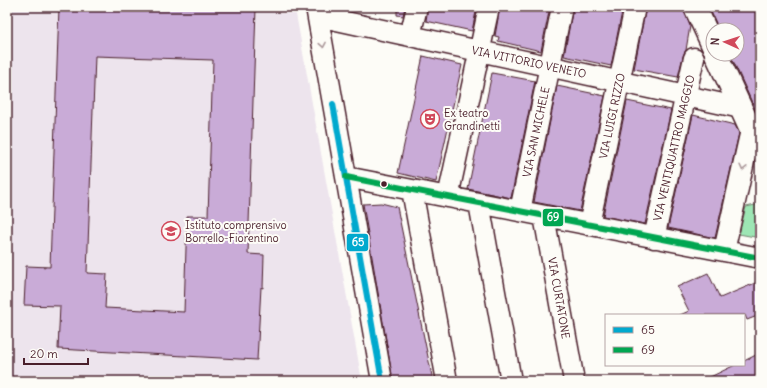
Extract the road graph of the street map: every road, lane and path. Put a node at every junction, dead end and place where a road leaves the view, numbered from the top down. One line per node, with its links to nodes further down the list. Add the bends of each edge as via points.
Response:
1 (417, 7): 9 (street)
2 (489, 7): 10 (street)
3 (562, 7): 13 (street, VIA SAN MICHELE)
4 (635, 7): 14 (street, VIA LUIGI RIZZO)
5 (695, 7): 8 (main road)
6 (317, 12): 7 (street, VIA VITTORIO VENETO); 19 (street, one-way to 19)
7 (342, 14): 9 (street, VIA VITTORIO VENETO)
8 (705, 29)
9 (410, 36): 10 (street, VIA VITTORIO VENETO)
10 (480, 51): 13 (street, VIA VITTORIO VENETO); 21 (street)
11 (694, 58): 15 (street, VIA VENTIQUATTRO MAGGIO)
12 (720, 62): 16 (main road)
13 (550, 66): 14 (street, VIA VITTORIO VENETO); 23 (street, VIA SAN MICHELE)
14 (619, 81): 15 (street, VIA VITTORIO VENETO); 25 (street, VIA LUIGI RIZZO)
15 (686, 96): 16 (street, VIA VITTORIO VENETO); 26 (street, VIA VENTIQUATTRO MAGGIO)
16 (741, 108): 17 (main road)
17 (751, 130): 18 (main road); 27 (street, one-way to 27)
18 (760, 150)
19 (346, 177): 20 (street); 29 (street)
20 (412, 190): 21 (street); 30 (street)
21 (448, 197): 22 (street)
22 (479, 203): 23 (street); 31 (street)
23 (520, 211): 24 (street)
24 (544, 216): 25 (street); 32 (street, VIA CURTATONE)
25 (589, 225): 26 (street)
26 (654, 238): 27 (street)
27 (724, 251): 28 (street)
28 (760, 258)
29 (380, 379)
30 (447, 381)
31 (511, 381)
32 (574, 381)

